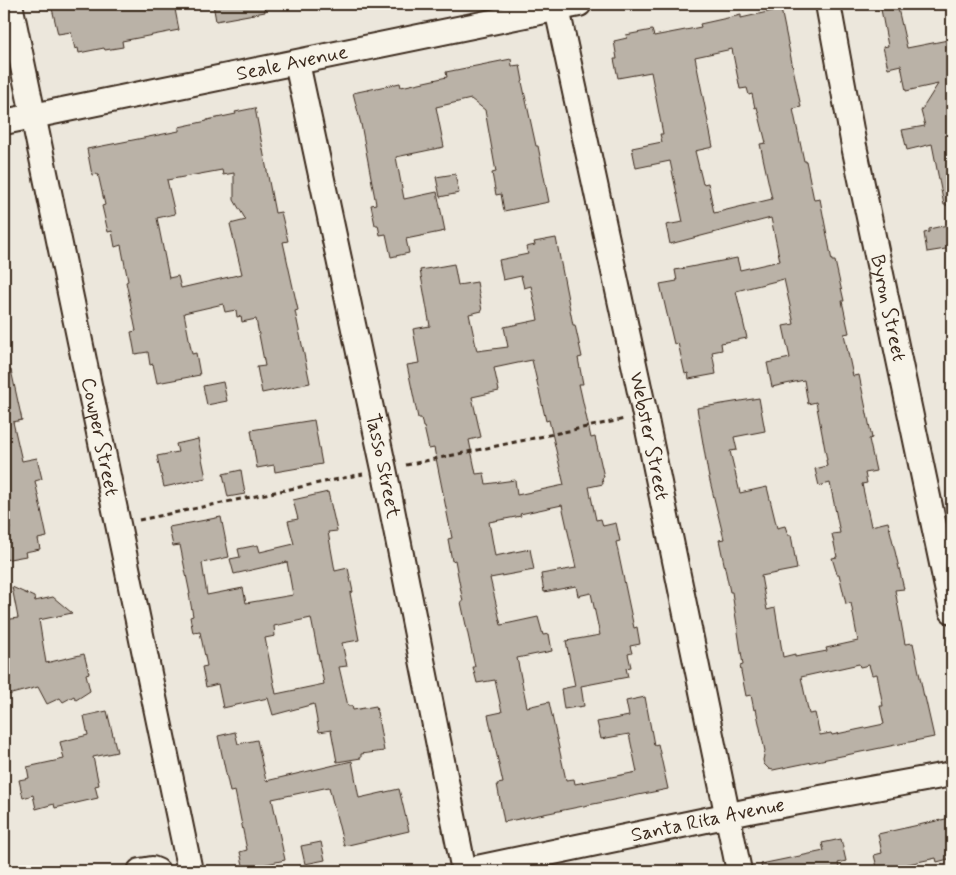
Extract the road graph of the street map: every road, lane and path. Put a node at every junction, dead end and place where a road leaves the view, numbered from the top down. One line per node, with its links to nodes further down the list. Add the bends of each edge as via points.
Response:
1 (10, 4): 5 (street, Cowper Street)
2 (828, 4): 7 (street, Byron Street, via 856,156)
3 (564, 5): 4 (street, Seale Avenue); 9 (street, Webster Street)
4 (297, 63): 5 (street, Seale Avenue); 13 (street, Tasso Street, via 384,469)
5 (33, 116): 6 (street, Seale Avenue); 12 (street, Cowper Street)
6 (4, 122)
7 (952, 611)
8 (952, 774): 9 (street, Santa Rita Avenue)
9 (728, 816): 13 (street, Santa Rita Avenue); 14 (street, Webster Street)
10 (140, 871): 11 (street)
11 (157, 871)
12 (190, 871)
13 (464, 871)
14 (739, 871)

